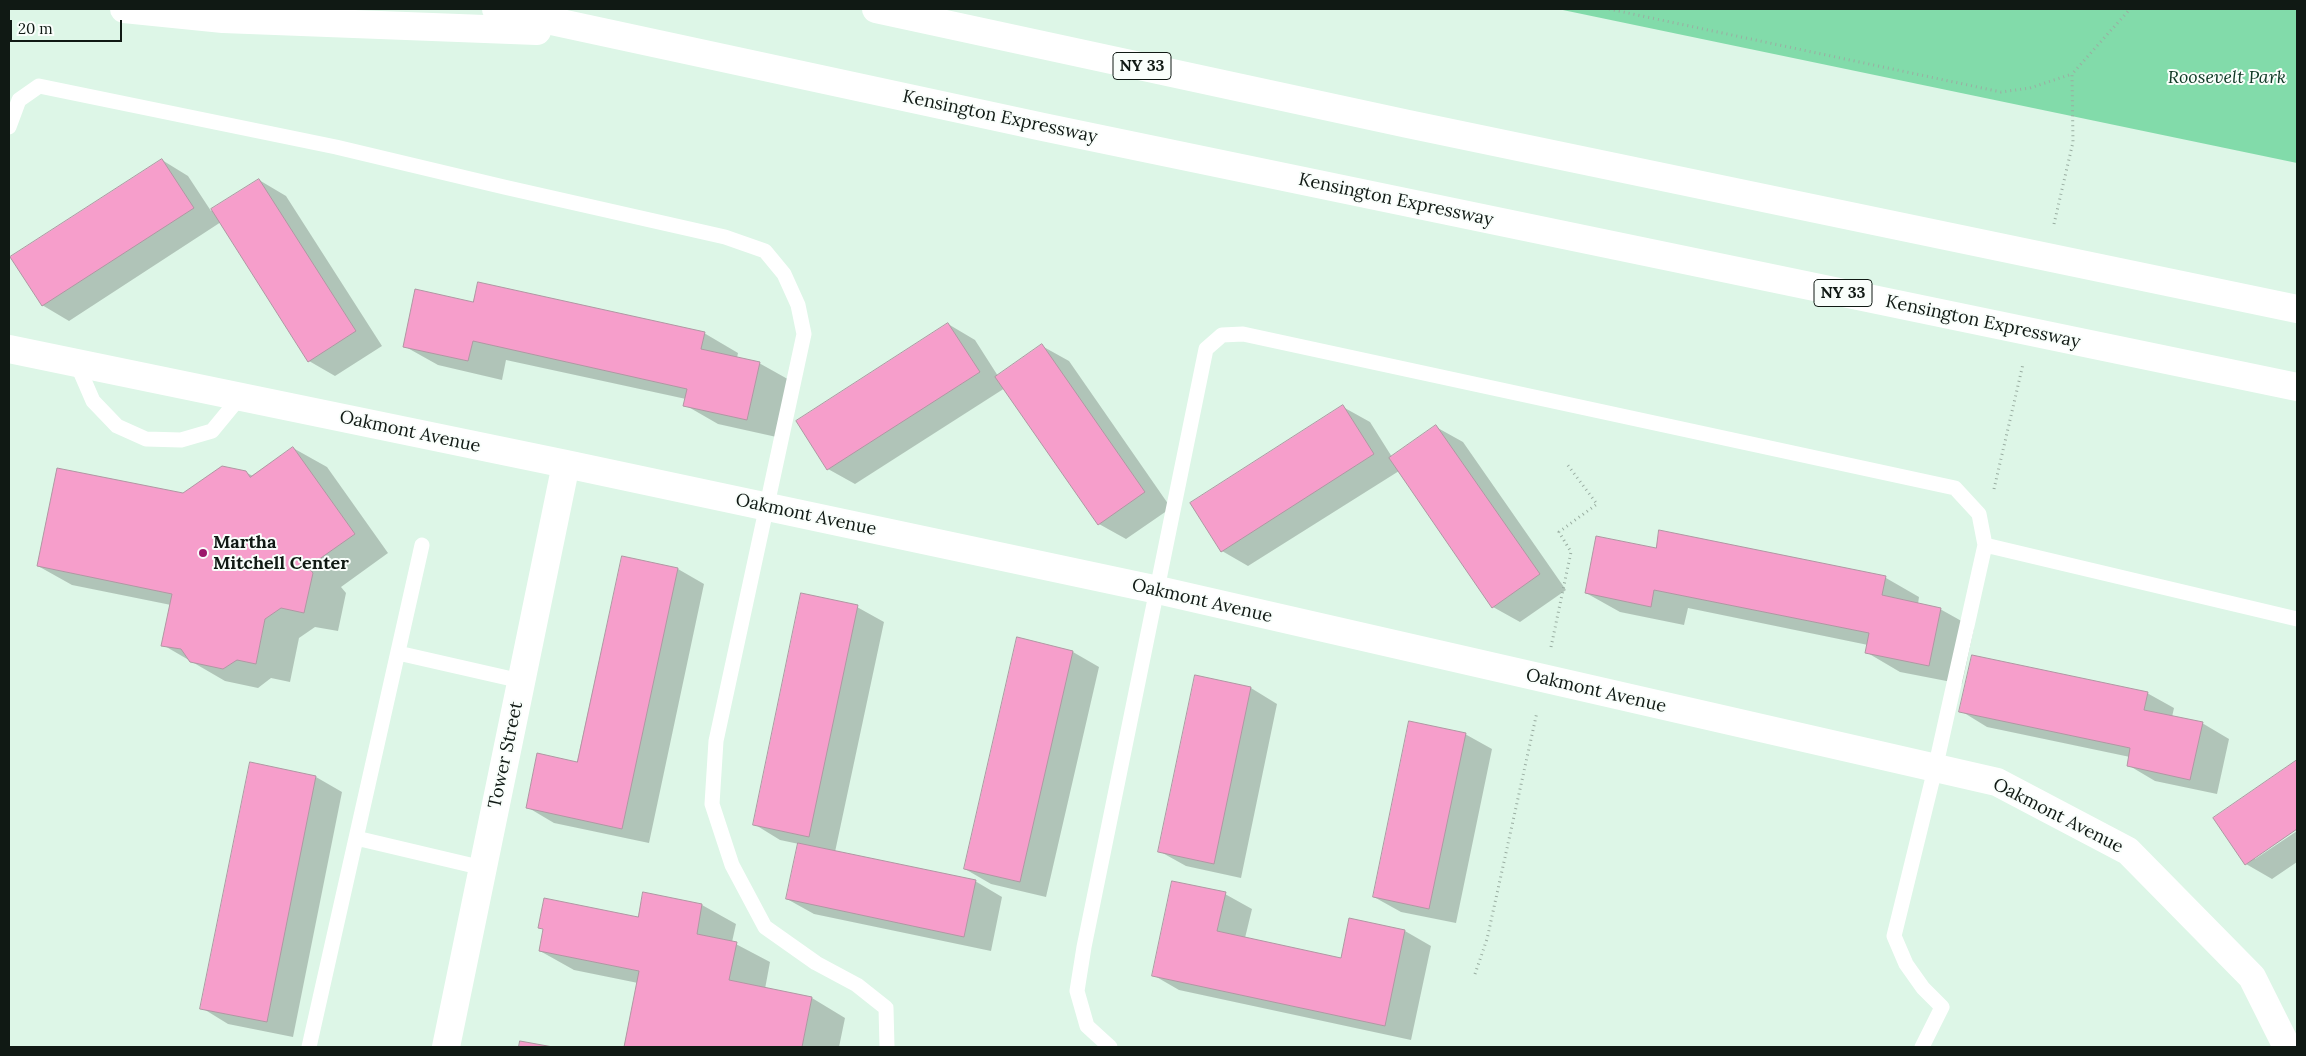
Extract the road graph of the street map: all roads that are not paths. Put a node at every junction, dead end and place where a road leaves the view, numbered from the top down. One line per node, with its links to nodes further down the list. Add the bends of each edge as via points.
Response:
1 (124, 9): 4 (main road, via 224,19)
2 (496, 9): 4 (main road, Kensington Expressway / NY 33)
3 (876, 9): 6 (main road, NY 33, via 1408,124)
4 (614, 34): 9 (main road, Kensington Expressway / NY 33, via 1043,127)
5 (9, 127): 12 (lane, via 19,100 40,86 336,147 725,237 765,251 784,274 798,305 804,334)
6 (2297, 309)
7 (9, 350): 8 (main road, Oakmont Avenue)
8 (77, 364): 10 (main road, Oakmont Avenue); 10 (lane, via 93,401 117,426 146,439 181,440 212,431)
9 (2297, 387)
10 (240, 397): 11 (main road, Oakmont Avenue)
11 (566, 464): 12 (main road, Oakmont Avenue); 18 (main road, Tower Street)
12 (768, 507): 15 (main road, Oakmont Avenue); 24 (lane, via 716,741 712,804 732,865 764,927 816,963 857,984 886,1008)
13 (422, 545): 17 (lane)
14 (1986, 545): 15 (lane, via 1980,514 1955,488 1252,336 1222,335 1206,349); 16 (lane); 19 (lane)
15 (1158, 590): 19 (main road, Oakmont Avenue); 25 (lane, via 1077,991 1087,1026)
16 (2297, 619)
17 (398, 653): 18 (lane); 20 (lane)
18 (521, 681): 21 (main road, Tower Street)
19 (1936, 769): 26 (lane, via 1894,936 1906,964 1942,1007); 27 (main road, Oakmont Avenue, via 1997,782 2128,851 2252,977)
20 (356, 838): 21 (lane); 22 (lane)
21 (483, 868): 23 (main road, Tower Street)
22 (309, 1047)
23 (446, 1047)
24 (887, 1047)
25 (1110, 1047)
26 (1922, 1047)
27 (2287, 1047)

